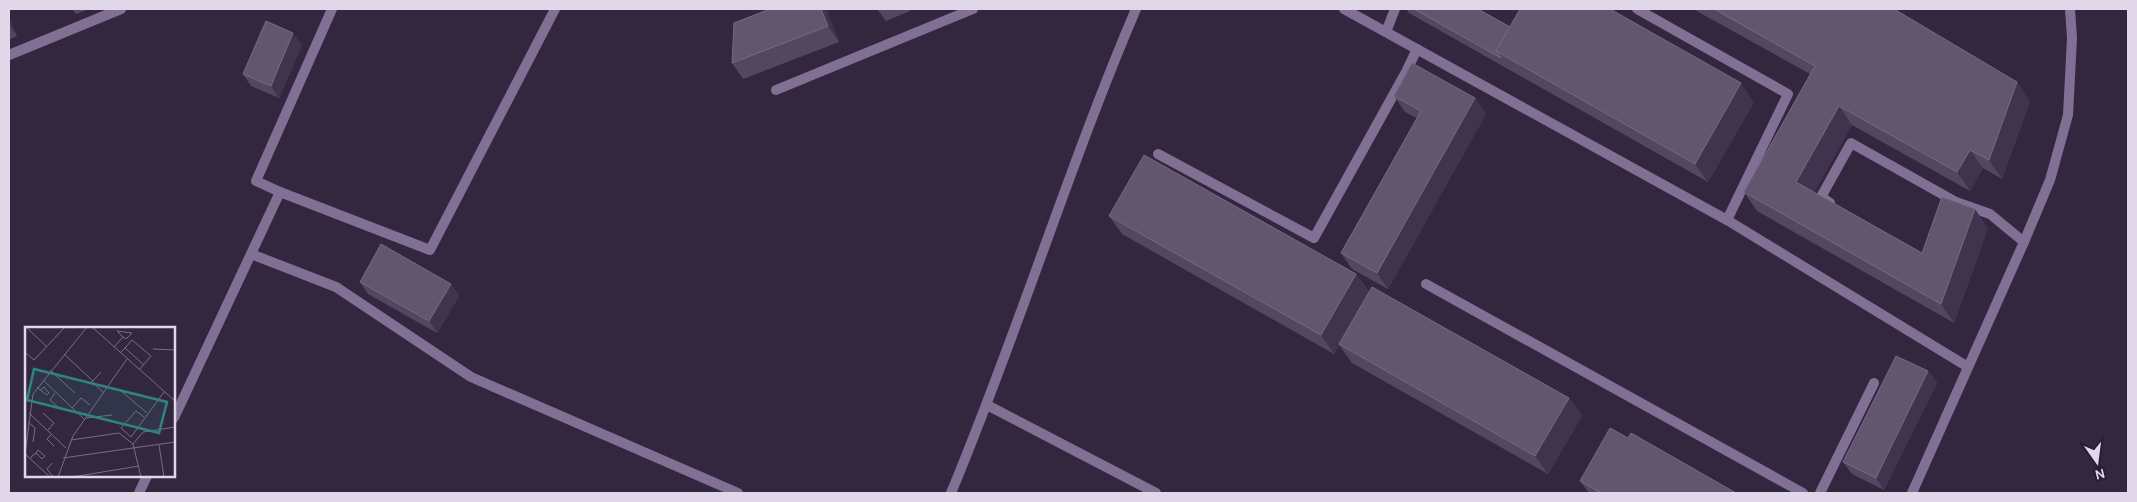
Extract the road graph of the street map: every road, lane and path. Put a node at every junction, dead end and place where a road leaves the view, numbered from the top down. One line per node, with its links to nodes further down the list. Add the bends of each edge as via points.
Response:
1 (121, 9): 12 (lane)
2 (332, 9): 15 (lane, via 256,181)
3 (555, 9): 15 (lane, via 430,250)
4 (973, 9): 13 (lane)
5 (1136, 9): 23 (lane, via 1089,122)
6 (1344, 9): 10 (lane)
7 (1396, 9): 10 (lane)
8 (1638, 9): 17 (lane, via 1788,94)
9 (2070, 9): 18 (lane, via 2072,38 2068,114 2050,180)
10 (1386, 32): 11 (lane)
11 (1417, 49): 14 (lane, via 1314,238); 17 (lane)
12 (9, 55)
13 (776, 90)
14 (1158, 154)
15 (280, 192): 19 (lane)
16 (1837, 206): 18 (lane, via 1820,197 1851,143 1954,205 1990,214)
17 (1726, 220): 21 (lane)
18 (2024, 242): 21 (lane)
19 (251, 254): 24 (lane); 27 (lane, via 336,287 471,377)
20 (1426, 284): 30 (lane)
21 (1968, 367): 32 (lane)
22 (1874, 383): 31 (lane)
23 (986, 405): 28 (lane); 29 (lane)
24 (175, 416)
25 (147, 477): 26 (lane)
26 (139, 493)
27 (738, 493)
28 (952, 493)
29 (1156, 493)
30 (1803, 493)
31 (1820, 493)
32 (1912, 493)

